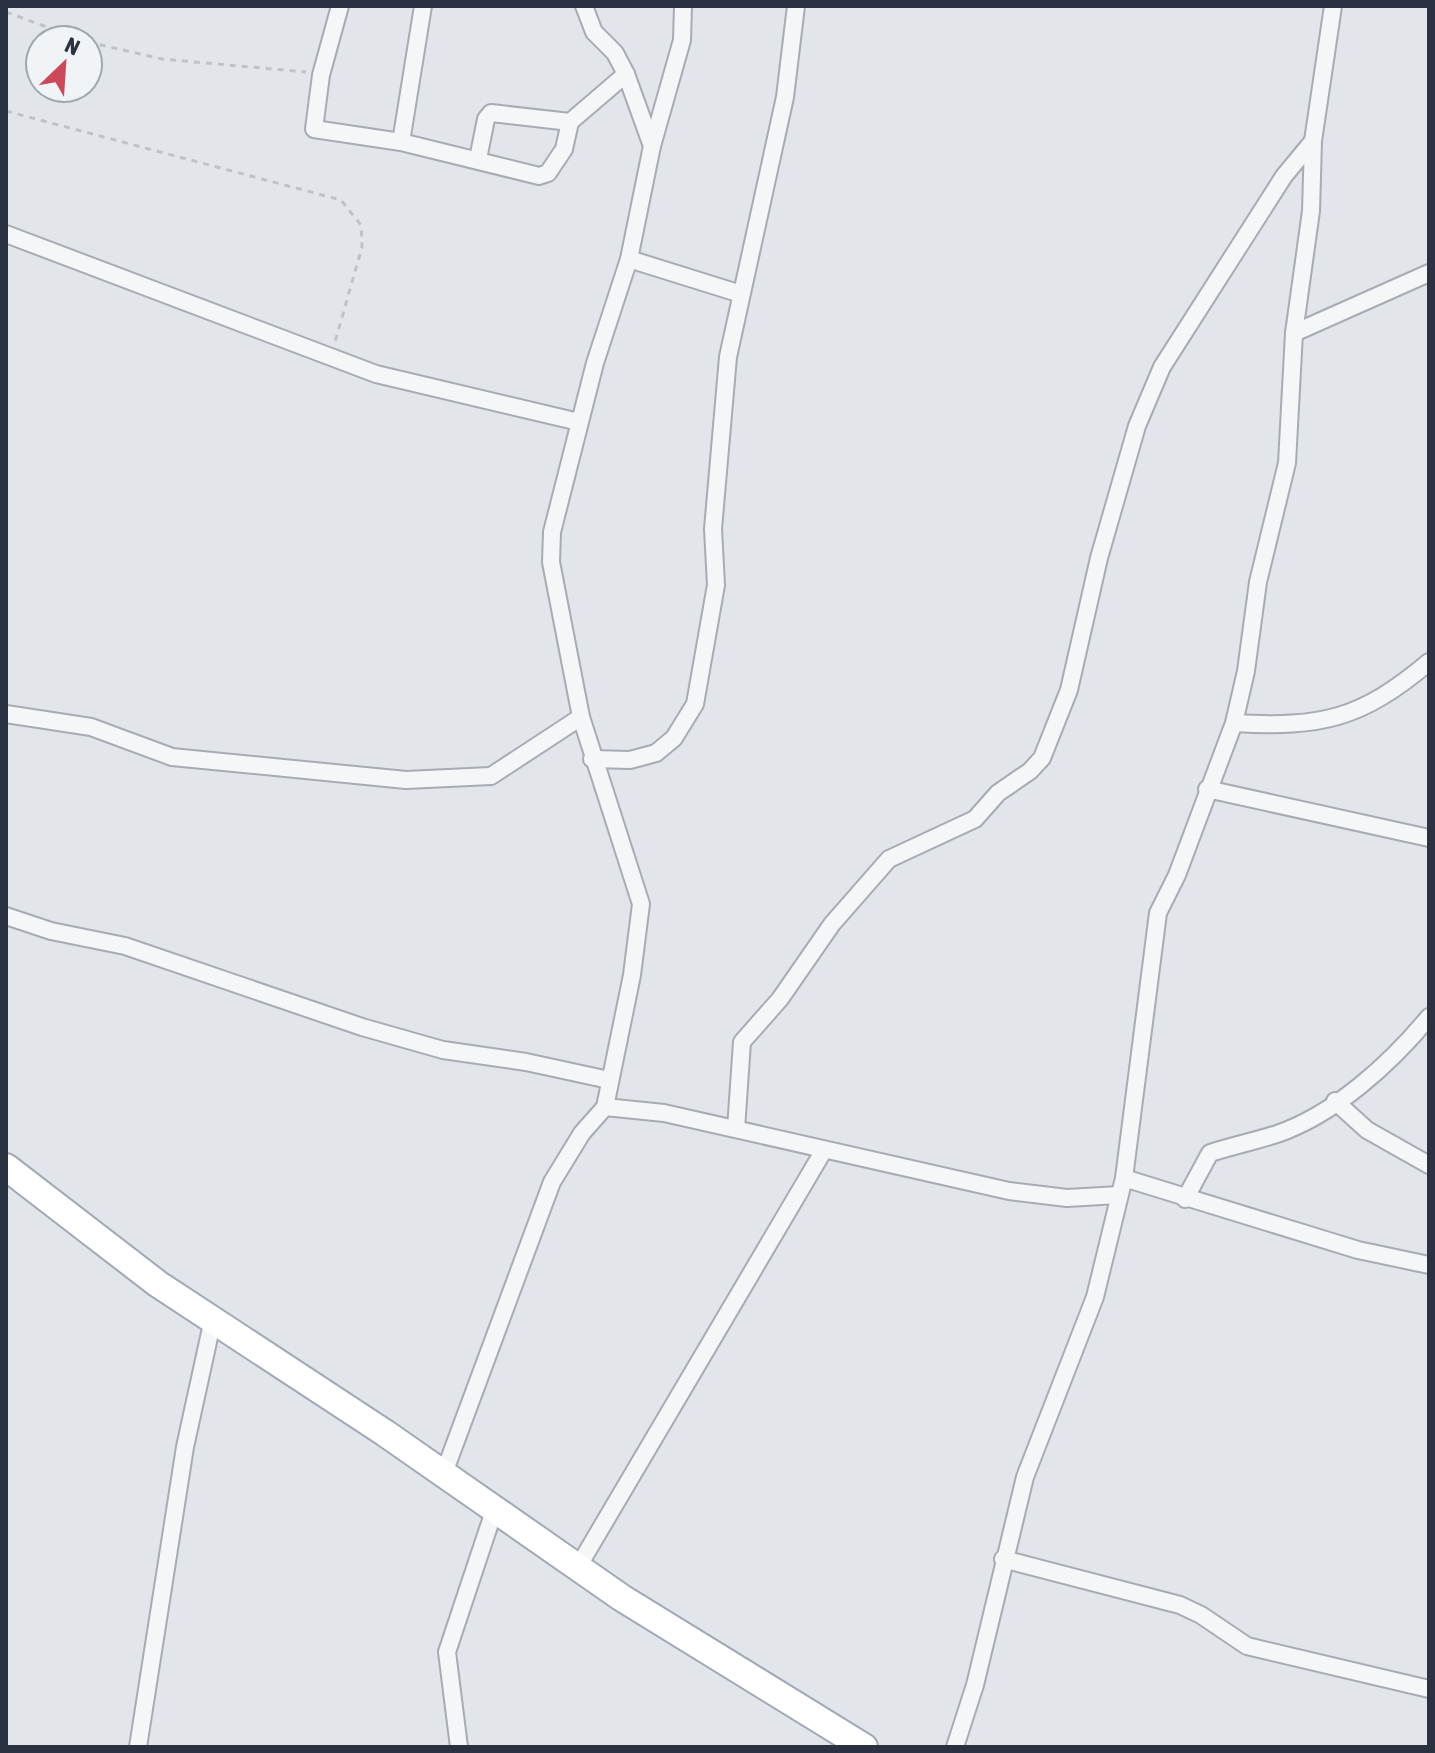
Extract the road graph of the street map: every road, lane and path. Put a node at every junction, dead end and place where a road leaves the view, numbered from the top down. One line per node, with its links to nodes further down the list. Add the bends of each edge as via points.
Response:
1 (340, 6): 14 (street)
2 (423, 6): 18 (street)
3 (584, 6): 13 (street, via 594,32)
4 (698, 6): 9 (street)
5 (781, 6): 11 (street)
6 (796, 6): 11 (street)
7 (1333, 6): 17 (street)
8 (6, 12): 10 (path)
9 (684, 14): 19 (street)
10 (39, 24)
11 (790, 28): 24 (street, via 785,97)
12 (104, 46): 14 (path, via 162,59)
13 (626, 74): 16 (street); 19 (street)
14 (321, 75): 18 (street, via 314,129)
15 (6, 111): 26 (path, via 341,200 361,225 362,247)
16 (570, 122): 20 (street, via 491,113); 20 (street, via 564,149 548,173 539,176)
17 (1313, 141): 25 (street, via 1311,211); 40 (street, via 1284,176 1162,367 1137,426 1069,690 1042,758 975,819 889,859 832,924 780,999 742,1042)
18 (401, 142): 20 (street)
19 (652, 146): 22 (street)
20 (478, 159)
21 (6, 234): 26 (street)
22 (629, 259): 24 (street); 27 (street)
23 (1429, 273): 25 (street)
24 (741, 294): 32 (street, via 719,426 713,529 716,585 695,704 674,738 656,753 630,760)
25 (1294, 333): 31 (street, via 1287,463 1258,582)
26 (330, 356): 27 (street, via 405,382)
27 (579, 422): 30 (street, via 552,532 551,562)
28 (1429, 662): 31 (street, via 1390,693 1345,716 1289,726)
29 (6, 714): 30 (street, via 91,727 172,757 406,780 491,776)
30 (581, 717): 32 (street)
31 (1234, 723): 33 (street)
32 (592, 759): 37 (street, via 641,904)
33 (1207, 789): 34 (street); 44 (street, via 1158,913)
34 (1429, 838)
35 (6, 916): 37 (street, via 125,946 443,1050)
36 (1429, 1017): 38 (street, via 1368,1081)
37 (609, 1080): 39 (street)
38 (1335, 1101): 42 (street, via 1367,1130); 46 (street, via 1279,1133 1210,1153)
39 (605, 1107): 40 (street); 49 (street, via 552,1182)
40 (736, 1129): 41 (street)
41 (824, 1150): 45 (street, via 1009,1191 1067,1198); 52 (street)
42 (1429, 1165)
43 (6, 1167): 48 (main road, via 158,1284)
44 (1124, 1178): 45 (street); 46 (street)
45 (1119, 1195): 51 (street, via 1095,1297 1025,1477)
46 (1185, 1199): 47 (street, via 1358,1250)
47 (1429, 1265)
48 (213, 1319): 49 (main road); 54 (street, via 185,1447)
49 (444, 1473): 50 (main road)
50 (495, 1508): 52 (main road); 55 (street, via 447,1652)
51 (1003, 1559): 53 (street, via 1180,1605 1247,1646); 57 (street, via 975,1685)
52 (578, 1567): 56 (main road)
53 (1429, 1689)
54 (138, 1747)
55 (459, 1747)
56 (864, 1747)
57 (955, 1747)

